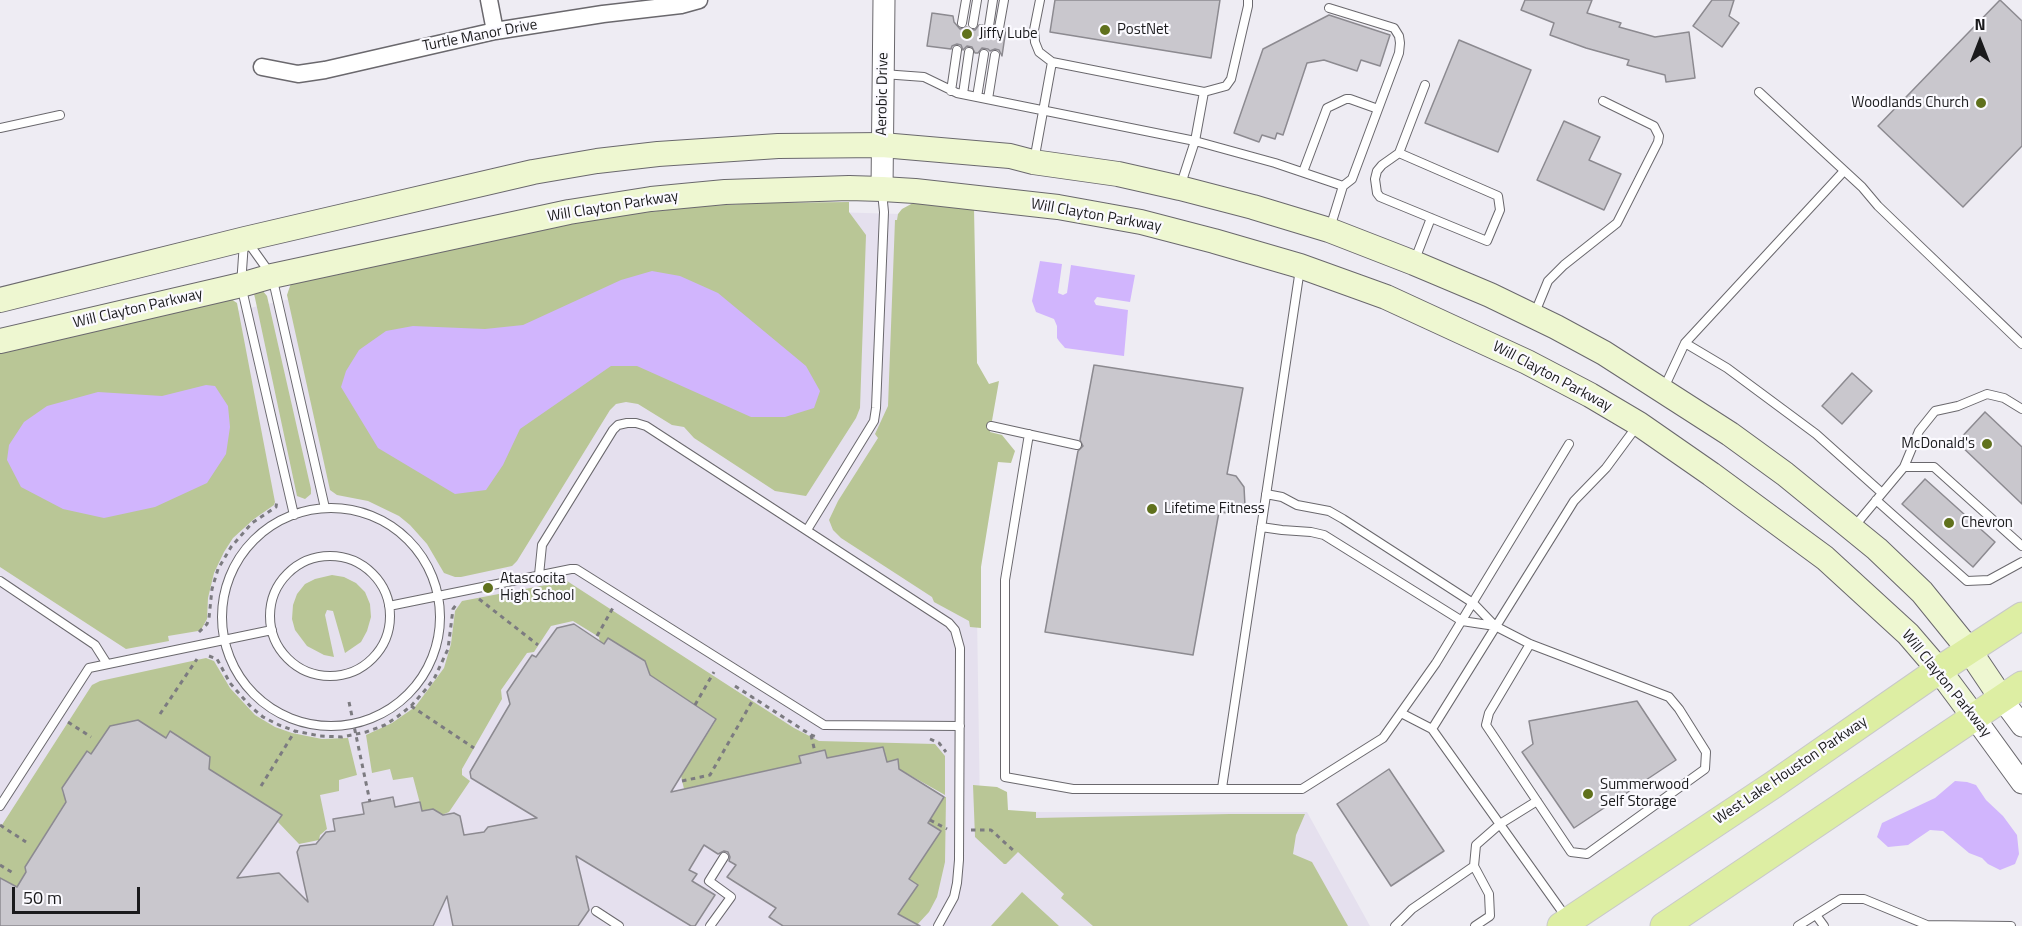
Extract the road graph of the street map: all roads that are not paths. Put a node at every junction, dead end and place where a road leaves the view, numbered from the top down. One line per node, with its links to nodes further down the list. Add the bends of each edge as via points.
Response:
1 (489, 0): 15 (street)
2 (699, 0): 15 (street, Turtle Manor Drive)
3 (884, 0): 22 (street, Aerobic Drive)
4 (966, 0): 11 (lane)
5 (977, 0): 12 (lane)
6 (993, 0): 13 (lane)
7 (1004, 0): 14 (lane)
8 (1040, 0): 20 (lane, via 1035,42 1039,52)
9 (1248, 0): 25 (lane, via 1231,80 1226,86)
10 (1329, 8): 31 (lane, via 1394,28 1399,36 1399,53)
11 (962, 23)
12 (973, 24)
13 (988, 26)
14 (999, 28)
15 (495, 31): 21 (street, Turtle Manor Drive, via 325,70 298,74)
16 (957, 50): 24 (lane)
17 (969, 52): 27 (lane)
18 (984, 54): 28 (lane)
19 (995, 56): 29 (lane)
20 (1052, 62): 25 (lane); 32 (lane)
21 (262, 67)
22 (883, 74): 24 (lane, via 924,77); 36 (street, Aerobic Drive)
23 (1425, 85): 37 (lane)
24 (951, 91): 27 (lane)
25 (1204, 92): 35 (lane)
26 (1759, 92): 39 (lane)
27 (963, 94): 28 (lane)
28 (976, 97): 29 (lane)
29 (988, 99): 32 (lane)
30 (1603, 101): 52 (lane, via 1654,126 1658,141 1617,223 1548,281)
31 (1378, 109): 40 (lane, via 1350,99 1327,108); 41 (lane, via 1353,179)
32 (1043, 110): 35 (lane); 38 (lane)
33 (60, 115): 34 (lane)
34 (0, 128)
35 (1195, 141): 40 (lane); 42 (lane)
36 (882, 146): 38 (main road, via 1010,156); 43 (street, Aerobic Drive); 46 (main road, via 718,148 597,161 522,174)
37 (1399, 153): 44 (lane, via 1377,171 1377,193); 44 (lane, via 1498,196 1500,210 1487,241)
38 (1034, 162): 42 (main road)
39 (1844, 171): 54 (lane); 55 (lane)
40 (1303, 172): 41 (lane)
41 (1343, 186): 45 (lane)
42 (1180, 188): 45 (main road)
43 (882, 189): 48 (main road, Will Clayton Parkway, via 1047,206 1141,222); 49 (main road, Will Clayton Parkway, via 725,192 651,199 569,212); 70 (lane, via 874,421)
44 (1431, 218): 47 (lane)
45 (1329, 230): 47 (main road)
46 (244, 238): 49 (lane); 50 (lane); 51 (main road)
47 (1414, 262): 52 (main road)
48 (1300, 266): 58 (main road, Will Clayton Parkway, via 1452,326 1590,394); 64 (lane)
49 (272, 276): 50 (main road, Will Clayton Parkway); 66 (lane)
50 (241, 285): 53 (main road, Will Clayton Parkway); 67 (lane)
51 (0, 300)
52 (1534, 316): 56 (main road, via 1604,353)
53 (0, 341)
54 (1685, 343): 56 (lane); 65 (lane, via 1727,368 1816,434)
55 (2022, 344)
56 (1662, 390): 58 (main road); 69 (main road, via 1730,434)
57 (2022, 409): 63 (lane, via 2004,398 1987,394 1935,411 1919,431)
58 (1639, 424): 80 (lane, via 1606,468 1574,501); 86 (main road, Will Clayton Parkway, via 1825,558 1908,634)
59 (991, 426): 60 (lane)
60 (1029, 434): 62 (lane); 94 (lane, via 1005,580 1005,777 1073,789)
61 (1569, 444): 76 (lane)
62 (1077, 445)
63 (1904, 467): 65 (lane); 71 (lane, via 1934,467)
64 (1266, 494): 68 (lane); 76 (lane, via 1329,511)
65 (1879, 497): 69 (lane); 72 (lane, via 1967,581 1989,580)
66 (325, 508): 67 (lane); 75 (lane, via 369,515 406,538 421,555)
67 (294, 515): 82 (lane, via 264,531 231,572 222,606)
68 (1261, 527): 79 (lane, via 1324,535); 94 (lane)
69 (1853, 528): 84 (main road, via 1922,592)
70 (807, 530): 73 (lane, via 646,426 627,423 613,430 542,545); 90 (lane, via 955,630 960,648)
71 (2022, 546)
72 (2022, 562)
73 (539, 575): 75 (lane); 90 (lane, via 576,569 824,725)
74 (0, 581): 85 (lane, via 95,645)
75 (438, 596): 77 (lane); 82 (lane, via 438,636 424,673 398,702 382,713 354,723 304,722 268,705 240,677)
76 (1473, 603): 79 (lane); 80 (lane)
77 (389, 606): 81 (lane, via 389,626 377,654 361,668 342,675 312,673 294,664 280,649); 81 (lane, via 383,588 364,567 327,556 300,564 279,584 270,611)
78 (2022, 616): 84 (main road, West Lake Houston Parkway)
79 (1462, 621): 80 (lane); 88 (lane)
80 (1495, 626): 83 (lane); 92 (lane)
81 (272, 630): 82 (lane)
82 (224, 640): 85 (lane)
83 (1530, 644): 95 (lane, via 1489,713 1486,725); 95 (lane, via 1669,698 1706,752 1705,769 1587,854 1571,852)
84 (1969, 650): 86 (main road, West Lake Houston Parkway); 87 (main road)
85 (107, 664): 96 (lane, via 89,668)
86 (1939, 670): 89 (main road, Will Clayton Parkway); 102 (main road, West Lake Houston Parkway)
87 (2012, 692): 89 (main road); 91 (street)
88 (1401, 713): 92 (lane); 94 (lane, via 1383,738 1302,789)
89 (1974, 717): 93 (street, Will Clayton Parkway); 108 (main road)
90 (960, 726): 105 (lane, via 957,883)
91 (2022, 726)
92 (1432, 729): 97 (lane)
93 (2022, 783)
94 (1222, 788)
95 (1537, 801): 97 (lane)
96 (0, 806)
97 (1500, 824): 99 (lane, via 1476,845); 102 (lane)
98 (724, 857): 104 (lane, via 709,881 731,897)
99 (1474, 866): 106 (lane, via 1412,909); 107 (lane, via 1489,894 1490,916)
100 (596, 911): 103 (lane)
101 (1816, 915): 109 (lane); 110 (lane); 111 (lane, via 1841,899 1864,899)
102 (1567, 924)
103 (619, 926)
104 (710, 926)
105 (939, 926)
106 (1395, 926)
107 (1475, 926)
108 (1664, 926)
109 (1798, 926)
110 (1824, 926)
111 (1927, 926): 112 (lane)
112 (2011, 926)

